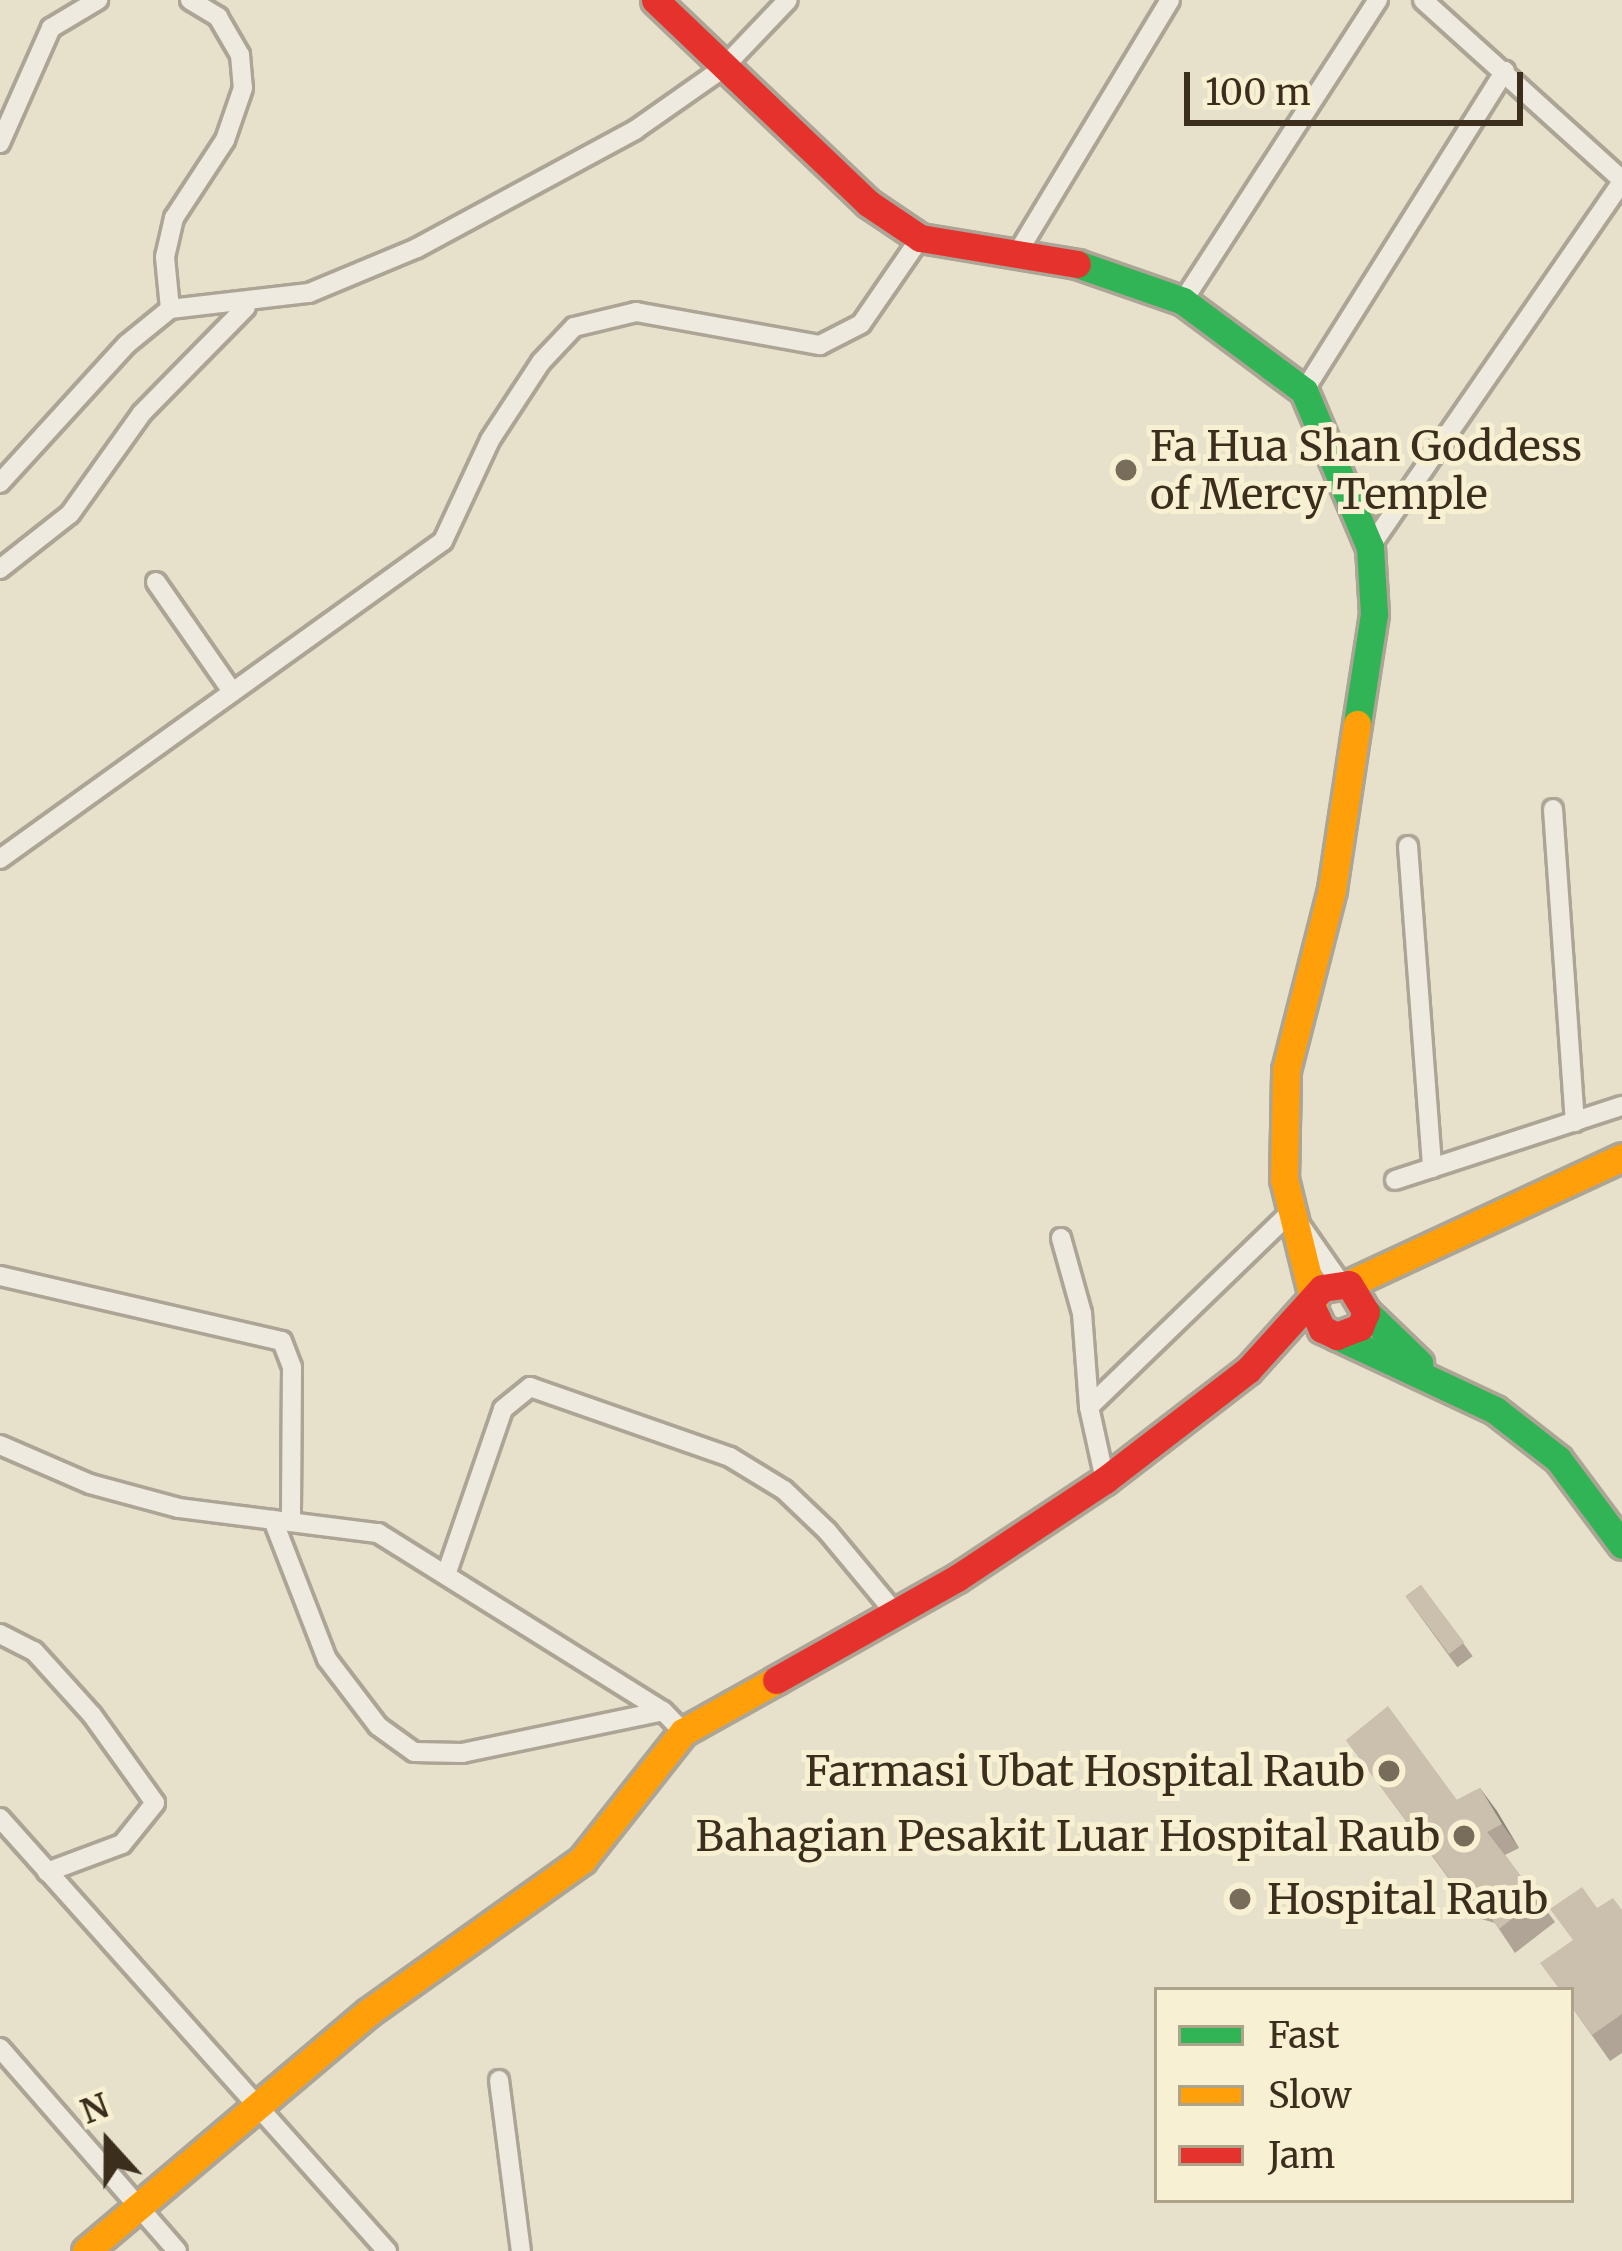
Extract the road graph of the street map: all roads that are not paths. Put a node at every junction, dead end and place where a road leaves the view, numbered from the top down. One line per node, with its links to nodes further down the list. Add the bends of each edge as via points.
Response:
1 (98, 0): 10 (street, via 51,28)
2 (190, 0): 16 (street, via 218,17 240,55 243,88 225,140 174,218 165,257)
3 (655, 0): 8 (street)
4 (788, 0): 8 (street)
5 (1170, 0): 13 (street)
6 (1378, 0): 14 (street)
7 (1423, 0): 9 (street)
8 (722, 70): 12 (street, via 868,203); 15 (street, via 634,130 417,248 309,293)
9 (1505, 71): 11 (street); 17 (street)
10 (0, 143)
11 (1622, 181): 19 (street)
12 (920, 238): 13 (street); 22 (street, via 861,324 820,344 636,312 574,327 490,440 443,541)
13 (1018, 252): 14 (street, via 1106,269)
14 (1184, 301): 17 (street)
15 (246, 307): 16 (street); 20 (street, via 142,413 70,514)
16 (170, 309): 18 (street, via 127,344)
17 (1304, 391): 19 (street)
18 (0, 483)
19 (1370, 547): 31 (street, via 1375,614 1332,889 1286,1070 1280,1144)
20 (0, 569)
21 (156, 582): 22 (street)
22 (231, 690): 25 (street)
23 (1553, 809): 27 (street)
24 (1408, 846): 29 (street)
25 (0, 859)
26 (1622, 1106): 27 (street)
27 (1575, 1122): 29 (street)
28 (1622, 1157): 34 (street)
29 (1432, 1168): 30 (street)
30 (1395, 1180)
31 (1292, 1212): 34 (street); 35 (street); 39 (street)
32 (1061, 1238): 39 (street, via 1082,1313)
33 (0, 1276): 42 (street, via 282,1341 292,1366)
34 (1355, 1295): 35 (street); 36 (street, via 1360,1327); 38 (street)
35 (1313, 1304): 36 (street); 37 (street)
36 (1333, 1335): 37 (street); 38 (street)
37 (1249, 1370): 41 (street)
38 (1428, 1372): 43 (street, via 1558,1460)
39 (1089, 1406): 41 (street)
40 (0, 1445): 42 (street, via 90,1484 178,1508)
41 (1105, 1480): 45 (street)
42 (282, 1521): 44 (street, via 378,1533); 47 (street, via 327,1659 378,1726 414,1751 462,1753)
43 (1622, 1545)
44 (447, 1572): 45 (street, via 503,1408 521,1389 541,1388 688,1438 784,1490); 47 (street)
45 (896, 1614): 48 (street)
46 (0, 1634): 50 (street, via 34,1652 155,1803 122,1844)
47 (663, 1711): 48 (street)
48 (683, 1732): 53 (street, via 582,1860 369,2012)
49 (0, 1818): 50 (street)
50 (47, 1872): 53 (street)
51 (0, 2048): 54 (street)
52 (499, 2080): 58 (street)
53 (258, 2105): 54 (street); 57 (street)
54 (136, 2206): 55 (street); 56 (street)
55 (86, 2251)
56 (177, 2251)
57 (387, 2251)
58 (520, 2251)

